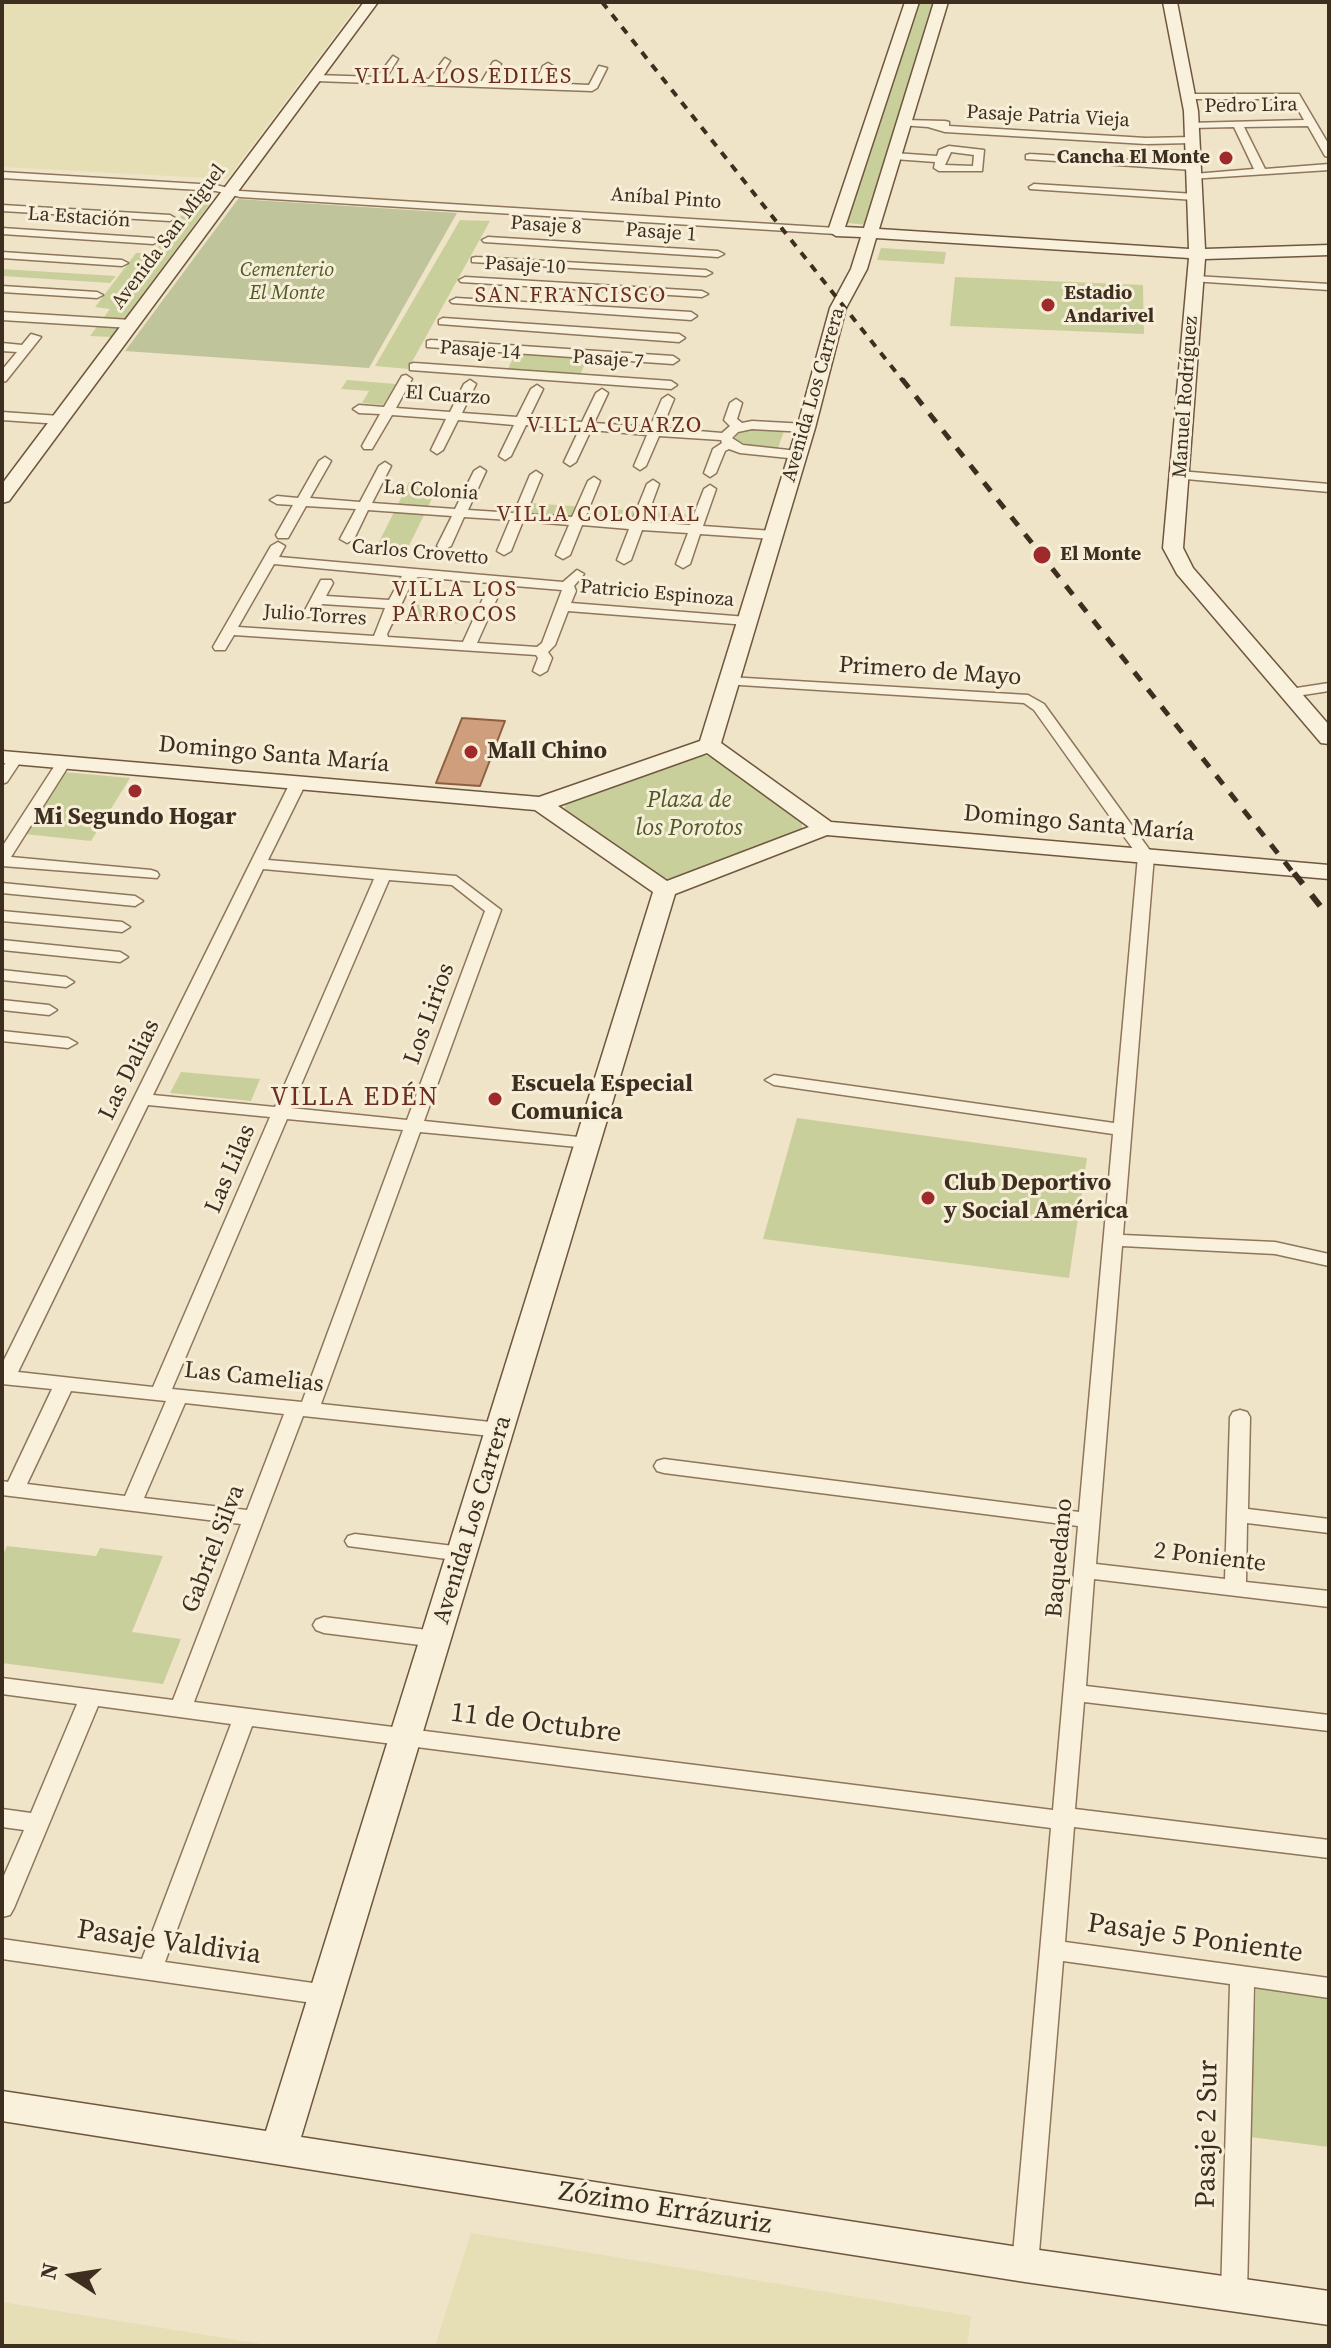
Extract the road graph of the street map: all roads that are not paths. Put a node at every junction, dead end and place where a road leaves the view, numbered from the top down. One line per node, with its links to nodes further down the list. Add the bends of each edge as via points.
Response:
1 (371, 2): 12 (street, Avenida San Miguel)
2 (912, 2): 5 (street)
3 (941, 2): 6 (street, Avenida Los Carrera)
4 (1170, 2): 19 (street, Manuel Rodríguez)
5 (904, 27): 6 (street); 17 (street)
6 (933, 28): 18 (street, Avenida Los Carrera)
7 (393, 59): 13 (street)
8 (445, 61): 14 (street)
9 (496, 64): 15 (street)
10 (548, 66): 16 (street)
11 (602, 68): 16 (street, via 592,88)
12 (316, 78): 13 (street); 36 (street, Avenida San Miguel)
13 (380, 80): 14 (street)
14 (432, 82): 15 (street)
15 (485, 84): 16 (street)
16 (538, 86)
17 (884, 88): 18 (street); 25 (street)
18 (914, 90): 20 (street, Avenida Los Carrera)
19 (1189, 97): 21 (street, via 1295,96); 23 (street, Manuel Rodríguez)
20 (904, 123): 23 (street, Pasaje Patria Vieja, via 1146,141); 26 (street, Avenida Los Carrera)
21 (1311, 123): 22 (street, Pedro Lira); 24 (street)
22 (1237, 124): 23 (street, Pedro Lira); 31 (street)
23 (1192, 132): 30 (street, Manuel Rodríguez)
24 (1329, 154)
25 (861, 157): 26 (street); 42 (street)
26 (894, 157): 28 (street); 45 (street, Avenida Los Carrera)
27 (1030, 157): 30 (street)
28 (940, 159)
29 (1329, 167): 31 (street)
30 (1194, 172): 31 (street); 37 (street, Manuel Rodríguez)
31 (1261, 172)
32 (2, 175): 33 (street, Aníbal Pinto)
33 (22, 176): 35 (street); 36 (street, Aníbal Pinto)
34 (1034, 187): 37 (street)
35 (12, 188)
36 (230, 192): 43 (street, Aníbal Pinto); 68 (street, Avenida San Miguel)
37 (1195, 197): 50 (street, Manuel Rodríguez)
38 (2, 208): 39 (street)
39 (170, 218)
40 (495, 219): 43 (street, Aníbal Pinto)
41 (2, 231): 47 (street, La Estación)
42 (836, 231): 43 (street, Aníbal Pinto); 45 (street, Aníbal Pinto)
43 (608, 232): 44 (street, Aníbal Pinto); 46 (street, Pasaje 8); 49 (street, Pasaje 1); 54 (street)
44 (733, 234)
45 (870, 234): 50 (street, Aníbal Pinto); 94 (street, Avenida Los Carrera, via 838,308)
46 (488, 240)
47 (153, 241)
48 (1329, 250): 50 (street, Aníbal Pinto)
49 (718, 254)
50 (1197, 254): 56 (street, Manuel Rodríguez)
51 (2, 255): 53 (street)
52 (476, 260): 54 (street)
53 (122, 263)
54 (592, 267): 55 (street); 58 (street)
55 (706, 273)
56 (1195, 279): 59 (street); 108 (street, Manuel Rodríguez)
57 (465, 280): 58 (street, Pasaje 10)
58 (583, 287): 61 (street, Pasaje 10); 64 (street)
59 (1329, 287)
60 (2, 289): 62 (street)
61 (702, 294)
62 (97, 295)
63 (456, 301): 64 (street)
64 (573, 309): 66 (street); 69 (street)
65 (2, 316): 68 (street)
66 (691, 316)
67 (443, 322): 69 (street)
68 (131, 324): 90 (street, Avenida San Miguel)
69 (563, 330): 71 (street); 75 (street)
70 (35, 337): 74 (street)
71 (679, 338)
72 (431, 344): 75 (street)
73 (2, 347): 74 (street)
74 (26, 349): 78 (street)
75 (553, 352): 76 (street); 80 (street)
76 (673, 360)
77 (414, 367): 80 (street, Pasaje 14)
78 (2, 378)
79 (406, 379): 87 (street)
80 (540, 382): 82 (street, Pasaje 7); 91 (street)
81 (470, 384): 89 (street)
82 (671, 385)
83 (602, 393): 92 (street)
84 (668, 399): 95 (street)
85 (736, 403): 93 (street, via 730,420)
86 (359, 409): 87 (street, El Cuarzo)
87 (387, 412): 89 (street, El Cuarzo); 97 (street)
88 (2, 416): 90 (street)
89 (454, 416): 91 (street, El Cuarzo); 98 (street)
90 (60, 420): 113 (street, Avenida San Miguel)
91 (521, 422): 92 (street, El Cuarzo); 100 (street)
92 (586, 426): 95 (street, El Cuarzo); 102 (street)
93 (739, 427): 94 (street); 96 (street)
94 (806, 428): 99 (street, Avenida Los Carrera)
95 (654, 431): 96 (street, El Cuarzo); 104 (street)
96 (727, 440): 99 (street, El Cuarzo, via 747,451); 106 (street)
97 (368, 446)
98 (437, 450)
99 (798, 455): 122 (street, Avenida Los Carrera)
100 (505, 456)
101 (325, 461): 115 (street)
102 (570, 462)
103 (385, 466): 116 (street)
104 (640, 466)
105 (480, 471): 117 (street)
106 (710, 473)
107 (536, 475): 118 (street)
108 (1180, 475): 111 (street); 146 (street, Manuel Rodríguez, via 1173,548 1179,563)
109 (594, 481): 119 (street)
110 (653, 484): 120 (street)
111 (1329, 488)
112 (710, 489): 121 (street)
113 (2, 497)
114 (277, 500): 115 (street, La Colonia)
115 (302, 502): 116 (street, La Colonia); 127 (street)
116 (364, 507): 117 (street, La Colonia); 123 (street)
117 (460, 513): 118 (street, La Colonia); 124 (street)
118 (519, 517): 119 (street, La Colonia); 125 (street)
119 (577, 521): 120 (street, La Colonia); 126 (street)
120 (637, 526): 121 (street, La Colonia); 128 (street)
121 (695, 530): 122 (street, La Colonia); 129 (street)
122 (773, 535): 137 (street, Avenida Los Carrera)
123 (347, 539)
124 (444, 546)
125 (504, 551)
126 (563, 555)
127 (270, 560): 130 (street, Carlos Crovetto); 138 (street)
128 (624, 560)
129 (683, 564)
130 (413, 574): 131 (street, Carlos Crovetto); 134 (street)
131 (499, 579): 135 (street, Carlos Crovetto, via 572,580); 141 (street)
132 (326, 583): 133 (street)
133 (317, 599): 134 (street); 136 (street)
134 (394, 605): 139 (street)
135 (563, 606): 137 (street, Patricio Espinoza); 142 (street, via 548,645)
136 (310, 614)
137 (747, 621): 144 (street, Avenida Los Carrera)
138 (229, 631): 139 (street, Julio Torres); 140 (street)
139 (382, 639): 141 (street, Julio Torres)
140 (220, 647)
141 (468, 647): 142 (street, Julio Torres)
142 (540, 651): 143 (street, via 545,658)
143 (540, 671)
144 (729, 681): 148 (street, Avenida Los Carrera); 155 (street, Primero de Mayo, via 1028,699)
145 (1329, 687): 146 (street)
146 (1290, 693): 147 (street, Manuel Rodríguez)
147 (1329, 738)
148 (710, 745): 153 (street); 154 (street)
149 (9, 757): 150 (street, Domingo Santa María); 151 (street)
150 (64, 762): 152 (street, Domingo Santa María); 156 (street)
151 (2, 779)
152 (298, 783): 153 (street, Domingo Santa María); 157 (street, Las Dalias)
153 (541, 804): 162 (street)
154 (825, 828): 155 (street, Domingo Santa María); 162 (street)
155 (1146, 856): 158 (street, Domingo Santa María); 178 (street, Baquedano)
156 (2, 860): 159 (street)
157 (258, 864): 160 (street, Los Lirios); 175 (street, Las Dalias)
158 (1329, 872)
159 (151, 875)
160 (383, 875): 176 (street, Las Lilas); 177 (street, Los Lirios, via 459,882 493,911)
161 (2, 888): 163 (street)
162 (665, 890): 179 (street, Avenida Los Carrera)
163 (135, 901)
164 (2, 916): 165 (street)
165 (122, 927)
166 (2, 945): 167 (street)
167 (120, 957)
168 (2, 975): 169 (street)
169 (66, 982)
170 (2, 1005): 171 (street)
171 (49, 1010)
172 (2, 1036): 173 (street)
173 (68, 1043)
174 (774, 1080): 178 (street)
175 (142, 1099): 176 (street); 182 (street, Las Dalias)
176 (281, 1113): 177 (street); 184 (street, Las Lilas)
177 (414, 1126): 179 (street); 185 (street, Los Lirios)
178 (1123, 1130): 180 (street, Baquedano)
179 (588, 1143): 187 (street, Avenida Los Carrera)
180 (1113, 1240): 181 (street, via 1275,1248); 193 (street, Baquedano)
181 (1329, 1260)
182 (3, 1378): 183 (street, Las Camelias)
183 (64, 1384): 184 (street, Las Camelias); 189 (street)
184 (169, 1395): 185 (street, Las Camelias); 190 (street, Las Lilas)
185 (302, 1409): 187 (street, Las Camelias); 192 (street, Gabriel Silva)
186 (1240, 1417): 191 (street)
187 (500, 1430): 196 (street, Avenida Los Carrera)
188 (664, 1466): 193 (street)
189 (8, 1489): 190 (street)
190 (132, 1503): 192 (street)
191 (1237, 1515): 194 (street); 198 (street)
192 (254, 1518): 205 (street, Gabriel Silva)
193 (1089, 1520): 197 (street, Baquedano)
194 (1329, 1526)
195 (355, 1541): 196 (street)
196 (462, 1554): 201 (street, Avenida Los Carrera)
197 (1085, 1570): 198 (street, 2 Poniente); 203 (street, Baquedano)
198 (1235, 1588): 199 (street, 2 Poniente)
199 (1329, 1599)
200 (324, 1625): 201 (street)
201 (436, 1639): 208 (street, Avenida Los Carrera)
202 (2, 1686): 204 (street, 11 de Octubre)
203 (1074, 1693): 207 (street); 210 (street, Baquedano)
204 (91, 1697): 205 (street, 11 de Octubre); 211 (street)
205 (180, 1709): 206 (street, 11 de Octubre)
206 (244, 1717): 208 (street, 11 de Octubre); 216 (street)
207 (1329, 1723)
208 (406, 1738): 210 (street, 11 de Octubre); 219 (street, Avenida Los Carrera)
209 (2, 1818): 211 (street)
210 (1063, 1818): 212 (street, 11 de Octubre); 215 (street, Baquedano)
211 (38, 1823): 213 (street)
212 (1329, 1849)
213 (2, 1908)
214 (2, 1949): 216 (street, Pasaje Valdivia)
215 (1052, 1950): 217 (street, Pasaje 5 Poniente); 222 (street, Baquedano)
216 (150, 1970): 219 (street, Pasaje Valdivia)
217 (1242, 1976): 218 (street, Pasaje 5 Poniente); 223 (street, Pasaje 2 Sur)
218 (1329, 1988)
219 (327, 1995): 221 (street, Avenida Los Carrera)
220 (2, 2106): 221 (street, Zózimo Errázuriz)
221 (279, 2149): 222 (street, Zózimo Errázuriz)
222 (1025, 2265): 223 (street, Zózimo Errázuriz)
223 (1234, 2294): 224 (street, Zózimo Errázuriz)
224 (1329, 2308)

